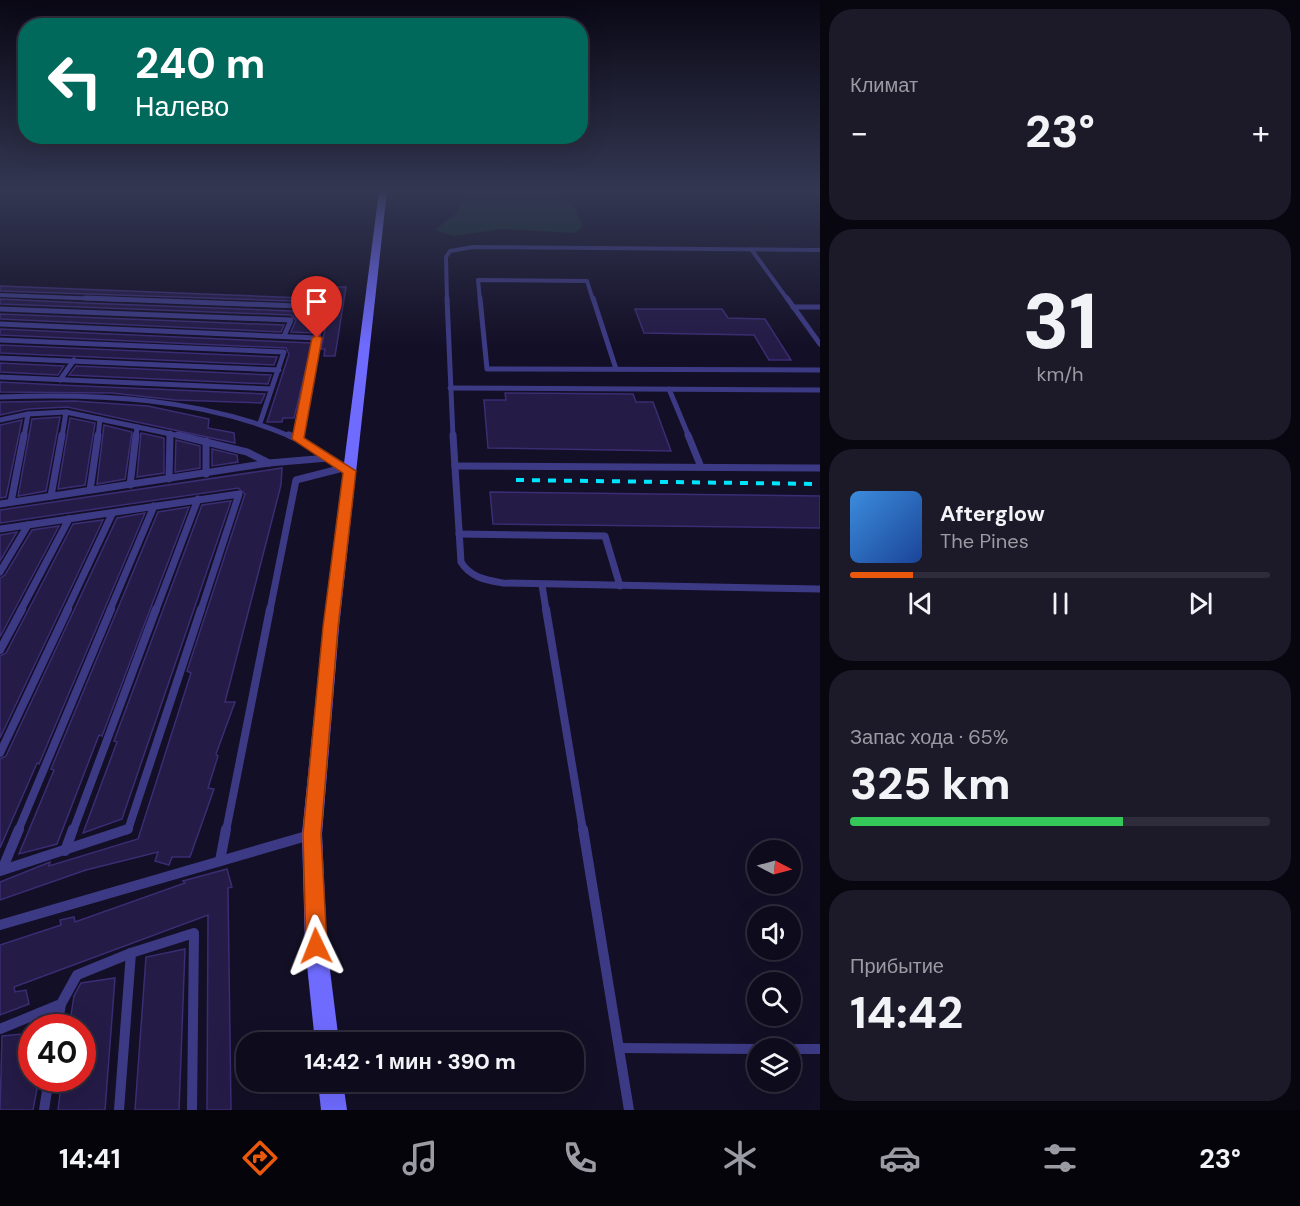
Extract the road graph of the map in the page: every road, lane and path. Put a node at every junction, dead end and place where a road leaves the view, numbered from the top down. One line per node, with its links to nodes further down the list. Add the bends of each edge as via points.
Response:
1 (376, 243): 42 (street)
2 (751, 249): 3 (lane); 7 (lane); 22 (lane, via 473,247 450,252 446,257)
3 (820, 250)
4 (327, 291): 6 (lane)
5 (0, 295): 6 (lane)
6 (324, 307): 12 (lane)
7 (793, 307): 8 (lane); 14 (lane)
8 (820, 307)
9 (0, 309): 11 (lane, via 291,320)
10 (0, 324): 11 (lane)
11 (284, 336): 12 (lane)
12 (317, 338): 35 (lane)
13 (0, 340): 18 (lane, via 284,352)
14 (820, 344)
15 (0, 358): 16 (lane)
16 (74, 360): 18 (lane); 21 (lane)
17 (616, 369): 17 (lane, via 487,369 478,280 587,281); 19 (lane)
18 (279, 370): 23 (lane)
19 (820, 370)
20 (0, 377): 21 (lane)
21 (63, 380): 23 (lane); 26 (lane)
22 (450, 388): 24 (lane); 39 (lane)
23 (271, 389): 32 (lane)
24 (669, 389): 25 (lane); 40 (lane)
25 (820, 390)
26 (56, 395): 27 (lane); 32 (lane, via 201,408)
27 (0, 396)
28 (66, 412): 29 (lane); 30 (lane); 47 (lane)
29 (28, 414): 31 (lane); 49 (lane)
30 (100, 419): 33 (lane); 46 (lane)
31 (0, 420)
32 (260, 423): 35 (lane)
33 (137, 427): 34 (lane); 45 (lane)
34 (170, 433): 36 (lane); 44 (lane)
35 (298, 439): 37 (lane)
36 (206, 441): 38 (lane, via 247,452); 43 (lane)
37 (328, 458): 38 (lane); 42 (lane)
38 (269, 463): 43 (lane)
39 (455, 466): 40 (lane); 56 (lane)
40 (701, 467): 41 (lane)
41 (820, 468)
42 (346, 469): 63 (street); 65 (lane, via 296,480)
43 (206, 474): 44 (lane)
44 (169, 479): 45 (lane)
45 (130, 485): 46 (lane)
46 (90, 490): 47 (lane)
47 (51, 496): 49 (lane)
48 (198, 500): 51 (lane); 64 (lane); 64 (lane, via 239,494 128,830)
49 (11, 502): 50 (lane)
50 (0, 504)
51 (154, 506): 52 (lane); 66 (lane)
52 (112, 514): 53 (lane); 62 (lane)
53 (69, 519): 54 (lane); 61 (lane)
54 (28, 525): 55 (lane); 57 (lane)
55 (0, 528)
56 (459, 534): 58 (lane, via 461,562 478,579); 59 (lane, via 605,536)
57 (0, 573)
58 (542, 585): 59 (lane); 73 (lane)
59 (620, 586): 60 (lane)
60 (820, 589)
61 (0, 650)
62 (0, 753)
63 (312, 834): 65 (lane); 72 (street, via 316,946)
64 (65, 851): 66 (lane)
65 (220, 861): 67 (lane)
66 (1, 870)
67 (0, 925)
68 (131, 953): 69 (lane, via 77,975); 80 (lane); 81 (lane, via 194,933)
69 (61, 1004): 70 (lane); 71 (lane)
70 (59, 1014)
71 (0, 1029)
72 (326, 1032)
73 (619, 1048): 74 (lane); 83 (lane)
74 (747, 1049)
75 (801, 1049): 76 (lane)
76 (820, 1049)
77 (47, 1092): 79 (lane)
78 (332, 1092): 82 (street)
79 (44, 1110)
80 (119, 1110)
81 (192, 1110)
82 (334, 1110)
83 (629, 1110)

